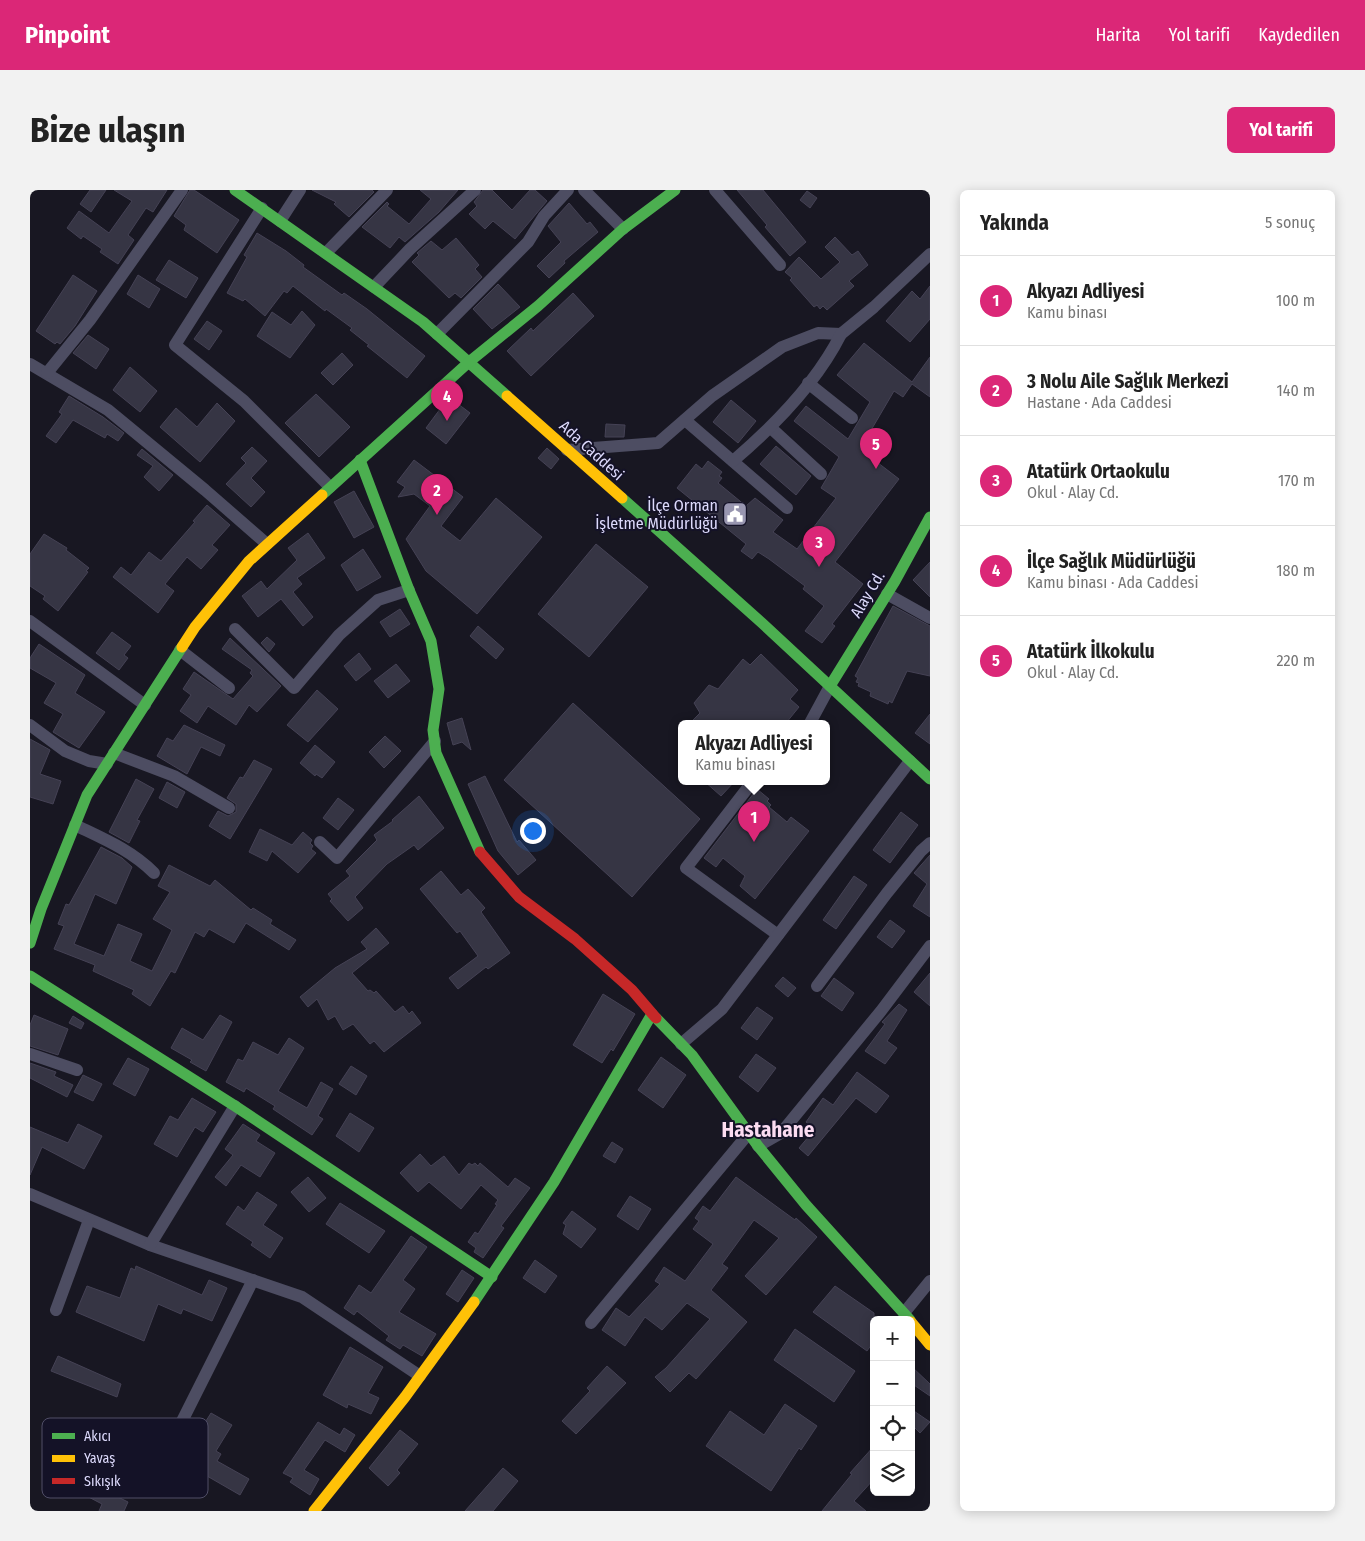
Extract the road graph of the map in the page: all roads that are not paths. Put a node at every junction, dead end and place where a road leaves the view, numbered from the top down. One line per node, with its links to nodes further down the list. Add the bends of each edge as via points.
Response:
1 (182, 190): 21 (street, via 90,320)
2 (236, 190): 10 (street, Ada Caddesi)
3 (300, 190): 11 (street)
4 (387, 190): 13 (street)
5 (475, 190): 16 (street)
6 (568, 190): 17 (street, via 544,216 528,242)
7 (584, 190): 12 (street)
8 (675, 190): 12 (street)
9 (715, 190): 15 (street)
10 (262, 208): 11 (street, Ada Caddesi); 30 (street, via 176,345 244,401)
11 (280, 221): 13 (street, Ada Caddesi)
12 (623, 229): 19 (street, via 538,306)
13 (326, 253): 16 (street, Ada Caddesi)
14 (930, 254): 18 (street)
15 (780, 265)
16 (374, 287): 17 (street, Ada Caddesi)
17 (436, 334): 19 (street, Ada Caddesi)
18 (841, 334): 22 (street); 24 (street, via 818,333 782,347 712,396)
19 (469, 362): 26 (street, Ada Caddesi); 27 (street)
20 (30, 364): 21 (street)
21 (47, 373): 33 (street, via 108,410)
22 (808, 383): 23 (street); 25 (street)
23 (852, 418)
24 (684, 420): 26 (street, via 658,443); 28 (street)
25 (771, 428): 28 (street); 29 (street)
26 (567, 450): 40 (street, Ada Caddesi)
27 (360, 460): 30 (street); 34 (street)
28 (732, 461): 31 (street)
29 (821, 474)
30 (330, 487): 33 (street)
31 (787, 508)
32 (930, 518): 35 (street, Alay Cd.)
33 (268, 544): 39 (street, via 249,561)
34 (408, 590): 38 (street, via 378,600 339,635 294,688); 45 (street, via 431,641 436,670 439,689 432,730)
35 (887, 594): 36 (street); 40 (street, Alay Cd.)
36 (930, 618)
37 (30, 620): 42 (street)
38 (235, 629)
39 (180, 650): 41 (street); 42 (street)
40 (830, 686): 43 (street); 47 (street, Ada Caddesi)
41 (229, 688)
42 (145, 705): 46 (street)
43 (812, 720)
44 (30, 725): 46 (street, via 65,751 89,761)
45 (434, 741): 52 (street, via 336,858); 61 (street, via 436,753 480,851 519,897 575,939 632,990)
46 (110, 759): 50 (street, via 174,776); 51 (street, via 87,795)
47 (910, 761): 48 (street, Ada Caddesi); 56 (street)
48 (930, 779)
49 (750, 785): 56 (street, via 686,868)
50 (228, 808)
51 (75, 825): 54 (street, via 121,846); 55 (street)
52 (320, 842)
53 (930, 843): 60 (street, via 887,893)
54 (154, 873)
55 (33, 923): 57 (street)
56 (778, 935): 62 (street, via 722,1009)
57 (30, 943)
58 (930, 946): 67 (street, via 787,1126)
59 (30, 976): 65 (street)
60 (817, 986)
61 (652, 1014): 62 (street); 71 (street, via 554,1182)
62 (681, 1044): 66 (street)
63 (30, 1054): 64 (street)
64 (77, 1070)
65 (235, 1106): 70 (street); 71 (street)
66 (749, 1133): 67 (street); 77 (street)
67 (758, 1146): 75 (street, via 806,1205)
68 (30, 1194): 69 (street)
69 (89, 1220): 70 (street); 74 (street)
70 (150, 1245): 72 (street)
71 (492, 1276): 80 (street)
72 (253, 1280): 80 (street, via 302,1297); 81 (street)
73 (930, 1281): 76 (street)
74 (56, 1310)
75 (906, 1316)
76 (909, 1316)
77 (590, 1323)
78 (915, 1327): 79 (street)
79 (930, 1345)
80 (420, 1376): 82 (street)
81 (184, 1418)
82 (321, 1509)

